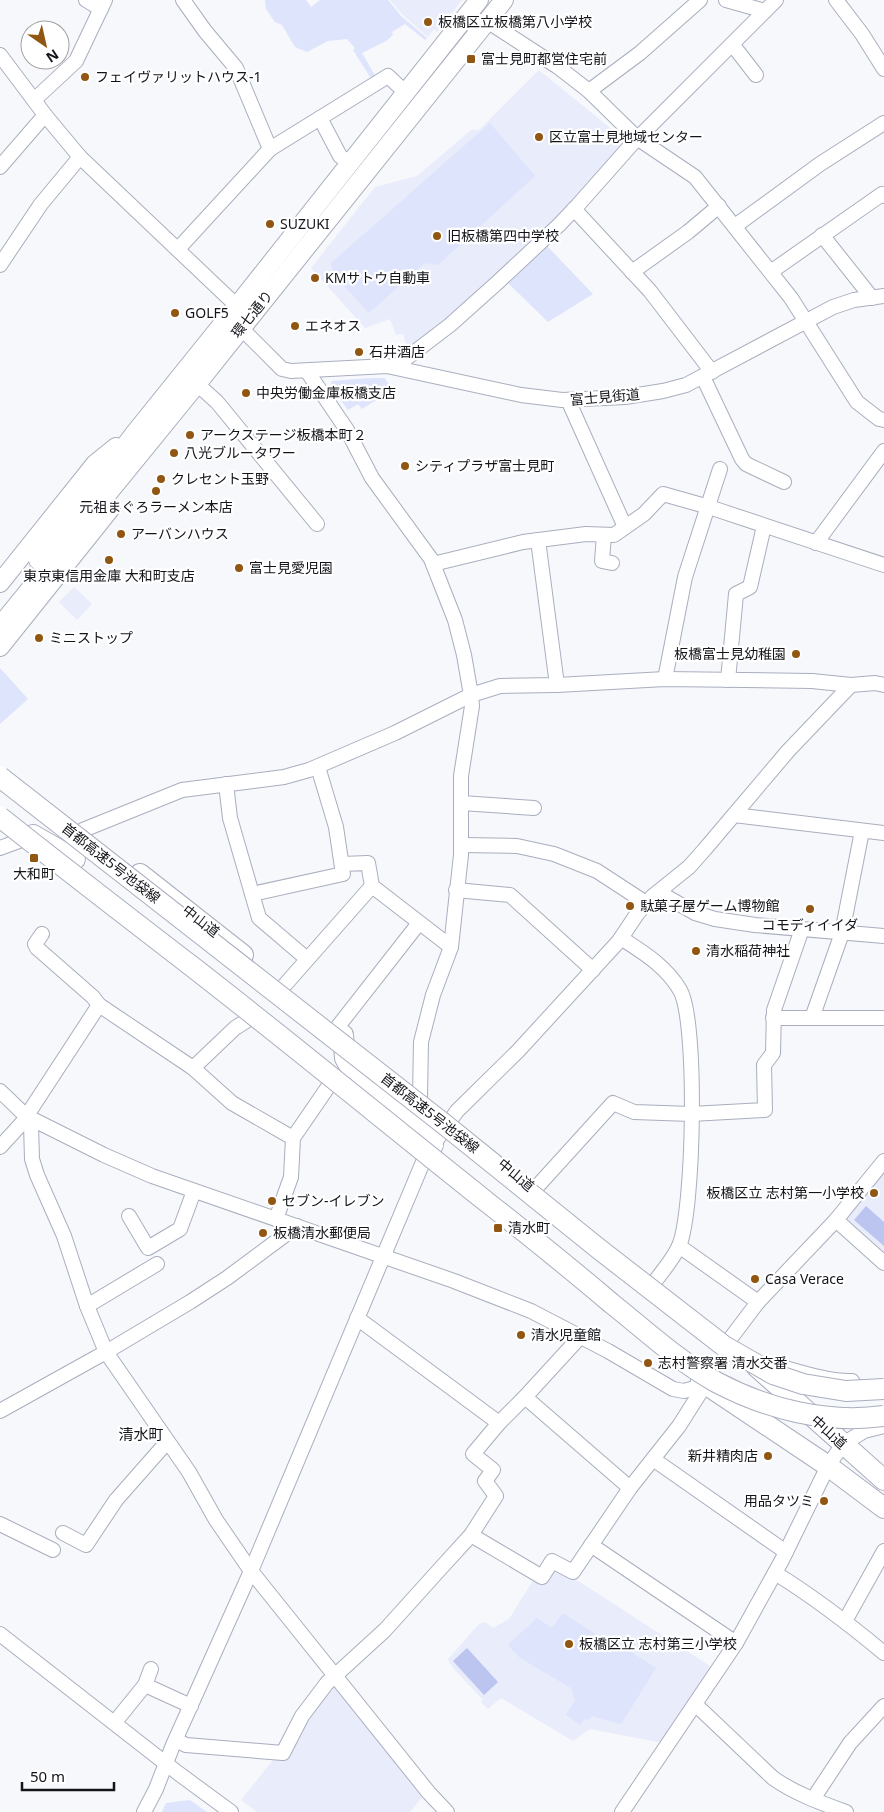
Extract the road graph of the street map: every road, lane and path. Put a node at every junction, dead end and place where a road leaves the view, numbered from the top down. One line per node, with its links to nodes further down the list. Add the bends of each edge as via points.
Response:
1 (86, 0): 9 (street)
2 (183, 0): 23 (street, via 236,68)
3 (479, 0): 17 (main road, 環七通り)
4 (504, 0): 11 (main road, 環七通り)
5 (700, 0): 16 (street, via 640,53)
6 (726, 0): 10 (street)
7 (776, 0): 10 (street)
8 (836, 0): 14 (street)
9 (103, 4): 18 (street, via 76,62)
10 (765, 11): 12 (street)
11 (487, 21): 16 (street); 39 (main road, 環七通り)
12 (732, 44): 15 (street); 22 (street)
13 (0, 54): 18 (street)
14 (884, 70)
15 (756, 75)
16 (590, 91): 22 (street)
17 (406, 93): 20 (street, via 388,76); 25 (main road, 環七通り)
18 (34, 100): 19 (street)
19 (44, 115): 24 (street); 26 (street)
20 (320, 118): 23 (street); 25 (street, via 340,156)
21 (884, 123): 30 (street)
22 (637, 138): 28 (street, via 695,177); 29 (street)
23 (270, 150): 32 (street)
24 (80, 157): 32 (street); 33 (street, via 41,204)
25 (349, 163): 37 (main road, 環七通り)
26 (0, 167)
27 (884, 196): 31 (street, via 882,194)
28 (719, 206): 30 (street); 35 (street)
29 (574, 209): 35 (street); 40 (street, via 450,325)
30 (734, 226): 34 (street)
31 (822, 235): 34 (street); 36 (street)
32 (178, 249): 37 (street)
33 (0, 265)
34 (772, 271): 38 (street)
35 (632, 272): 42 (street, via 671,317)
36 (878, 297): 38 (street, 富士見街道, via 840,304)
37 (237, 306): 39 (street); 47 (main road, 環七通り)
38 (806, 321): 42 (street, 富士見街道); 45 (street, via 857,402)
39 (240, 328): 41 (street, 富士見街道, via 282,369); 43 (main road, 環七通り)
40 (395, 367): 41 (street, 富士見街道); 44 (street, 富士見街道, via 521,395)
41 (307, 371): 60 (street, via 347,430 372,478)
42 (707, 374): 44 (street, 富士見街道, via 663,391); 50 (street, via 742,459)
43 (197, 384): 46 (main road, 環七通り); 52 (street, via 217,402)
44 (568, 400): 54 (street)
45 (884, 420)
46 (161, 427): 58 (main road, 環七通り); 65 (main road, via 128,484)
47 (134, 434): 58 (main road, 環七通り); 62 (main road, via 95,464)
48 (884, 451): 57 (street)
49 (720, 469): 51 (street)
50 (784, 482)
51 (709, 507): 53 (street); 54 (street, via 663,494); 66 (street, via 685,577)
52 (317, 524)
53 (764, 526): 57 (street); 67 (street, via 750,587 736,594)
54 (625, 528): 55 (street, via 614,535)
55 (604, 535): 56 (street); 59 (street, via 602,561)
56 (538, 540): 60 (street); 69 (street)
57 (816, 543): 61 (street)
58 (55, 547): 63 (main road, 環七通り); 64 (main road, 環七通り)
59 (612, 563)
60 (433, 564): 71 (street, via 455,620)
61 (884, 565)
62 (3, 575)
63 (0, 607)
64 (0, 626)
65 (0, 646)
66 (665, 679): 67 (street); 69 (street)
67 (728, 680): 70 (street)
68 (881, 681): 70 (street)
69 (557, 685): 71 (street, via 500,686)
70 (851, 685): 79 (street, via 788,751)
71 (471, 695): 73 (street); 77 (street)
72 (0, 766): 82 (highway, 中山道)
73 (318, 767): 76 (street, via 284,777); 88 (street, via 336,827)
74 (0, 771): 136 (highway, bridge, via 441,1116 595,1244)
75 (0, 777): 136 (highway, 首都高速5号池袋線, bridge, via 599,1249)
76 (226, 784): 82 (street, via 182,790); 91 (street, via 230,818)
77 (461, 803): 78 (street); 86 (street)
78 (534, 808)
79 (734, 815): 83 (street); 92 (street, via 689,867)
80 (0, 817): 130 (highway, bridge); 130 (highway, via 75,859 547,1233)
81 (0, 826): 85 (highway, 中山道)
82 (83, 830): 102 (highway, 中山道)
83 (862, 831): 84 (street); 95 (street)
84 (884, 834)
85 (19, 841): 87 (street); 107 (highway, 中山道)
86 (462, 845): 90 (street); 92 (street, via 517,846 554,854)
87 (0, 848)
88 (342, 864): 89 (street, via 368,863); 91 (street, via 343,874)
89 (372, 886): 93 (street); 100 (street)
90 (456, 890): 99 (street); 101 (street, via 510,895)
91 (252, 894): 100 (street, via 259,918)
92 (650, 900): 94 (street, via 667,897 695,914 715,919); 98 (street)
93 (419, 923): 99 (street); 108 (street)
94 (802, 929): 95 (street); 104 (street)
95 (842, 932): 97 (street); 105 (street)
96 (42, 934): 103 (street, via 34,944 37,948)
97 (884, 936)
98 (621, 938): 101 (street); 113 (street, via 666,969 681,991 689,1036)
99 (451, 947): 112 (street, via 433,995 421,1042)
100 (307, 959): 102 (street)
101 (592, 970): 115 (street)
102 (284, 987): 108 (highway, 中山道)
103 (99, 1005): 109 (street); 114 (street)
104 (773, 1018): 105 (street); 113 (street, via 773,1053 764,1065 765,1110)
105 (812, 1018): 106 (street)
106 (884, 1018)
107 (246, 1021): 109 (street, via 234,1028); 110 (highway, 中山道)
108 (339, 1032): 112 (highway, 中山道); 118 (highway, via 351,1069 428,1132)
109 (193, 1068): 116 (street, via 232,1103)
110 (328, 1087): 116 (street); 118 (highway, 中山道)
111 (0, 1091): 114 (street)
112 (420, 1096): 115 (highway, 中山道)
113 (691, 1114): 120 (street, via 634,1112 613,1103); 126 (street, via 692,1154)
114 (26, 1116): 117 (street); 121 (street, via 104,1155); 133 (street, via 31,1124 32,1159 37,1175 64,1236)
115 (450, 1120): 118 (street); 120 (highway, 中山道)
116 (293, 1138): 123 (street, via 291,1177)
117 (0, 1147)
118 (431, 1149): 127 (street); 139 (highway, 中山道, via 524,1242)
119 (884, 1161): 124 (street)
120 (534, 1190): 131 (highway, 中山道)
121 (194, 1191): 122 (street, via 180,1229 148,1248); 123 (street)
122 (129, 1216)
123 (276, 1219): 125 (street)
124 (836, 1220): 128 (street); 132 (street)
125 (297, 1226): 127 (street); 137 (street, via 227,1278)
126 (679, 1246): 131 (street); 132 (street)
127 (384, 1256): 134 (street); 135 (street, via 531,1311)
128 (884, 1263)
129 (157, 1264): 133 (street)
130 (566, 1264): 143 (highway, bridge, via 664,1347 736,1392 775,1407 814,1415 846,1418)
131 (651, 1287): 136 (highway, 中山道)
132 (758, 1302): 136 (street)
133 (87, 1306): 137 (street)
134 (358, 1318): 144 (street); 160 (street)
135 (580, 1337): 139 (street, via 673,1389 684,1391); 141 (street)
136 (726, 1344): 138 (street, via 804,1373 845,1381); 140 (highway, 首都高速5号池袋線, bridge, via 757,1366 803,1384 846,1391); 147 (highway, 中山道)
137 (106, 1352): 142 (street); 146 (street)
138 (884, 1380)
139 (705, 1385): 148 (street); 149 (highway, 中山道)
140 (884, 1389)
141 (526, 1397): 144 (street); 151 (street)
142 (0, 1411)
143 (884, 1416)
144 (499, 1423): 155 (street, via 474,1454 493,1470 485,1481 496,1496)
145 (884, 1426): 147 (street)
146 (167, 1442): 154 (street, via 116,1500 86,1545); 160 (street)
147 (842, 1444): 149 (street); 150 (highway, 中山道)
148 (653, 1459): 151 (street); 159 (street)
149 (828, 1466): 152 (highway, 中山道); 159 (street)
150 (884, 1480)
151 (630, 1488): 156 (street)
152 (884, 1508)
153 (0, 1524): 157 (street)
154 (63, 1533)
155 (471, 1535): 156 (street, via 542,1577 552,1561 573,1572); 167 (street, via 385,1630)
156 (591, 1545): 164 (street)
157 (53, 1550)
158 (884, 1551): 162 (street)
159 (786, 1552): 161 (street)
160 (251, 1571): 167 (street); 170 (street)
161 (775, 1573): 162 (street); 164 (street)
162 (845, 1621): 165 (street)
163 (0, 1634): 172 (street)
164 (736, 1643): 169 (street)
165 (884, 1653)
166 (151, 1669): 168 (street)
167 (335, 1676): 173 (street, via 302,1716 283,1753 186,1744); 178 (street)
168 (145, 1685): 170 (street); 172 (street)
169 (695, 1704): 175 (street, via 773,1778); 179 (street)
170 (191, 1706): 173 (street)
171 (884, 1706): 175 (street, via 850,1743)
172 (115, 1722): 174 (street)
173 (176, 1740): 174 (street)
174 (166, 1764): 176 (street); 177 (street)
175 (813, 1799): 180 (street)
176 (144, 1812)
177 (231, 1812)
178 (447, 1812)
179 (622, 1812)
180 (846, 1812)

